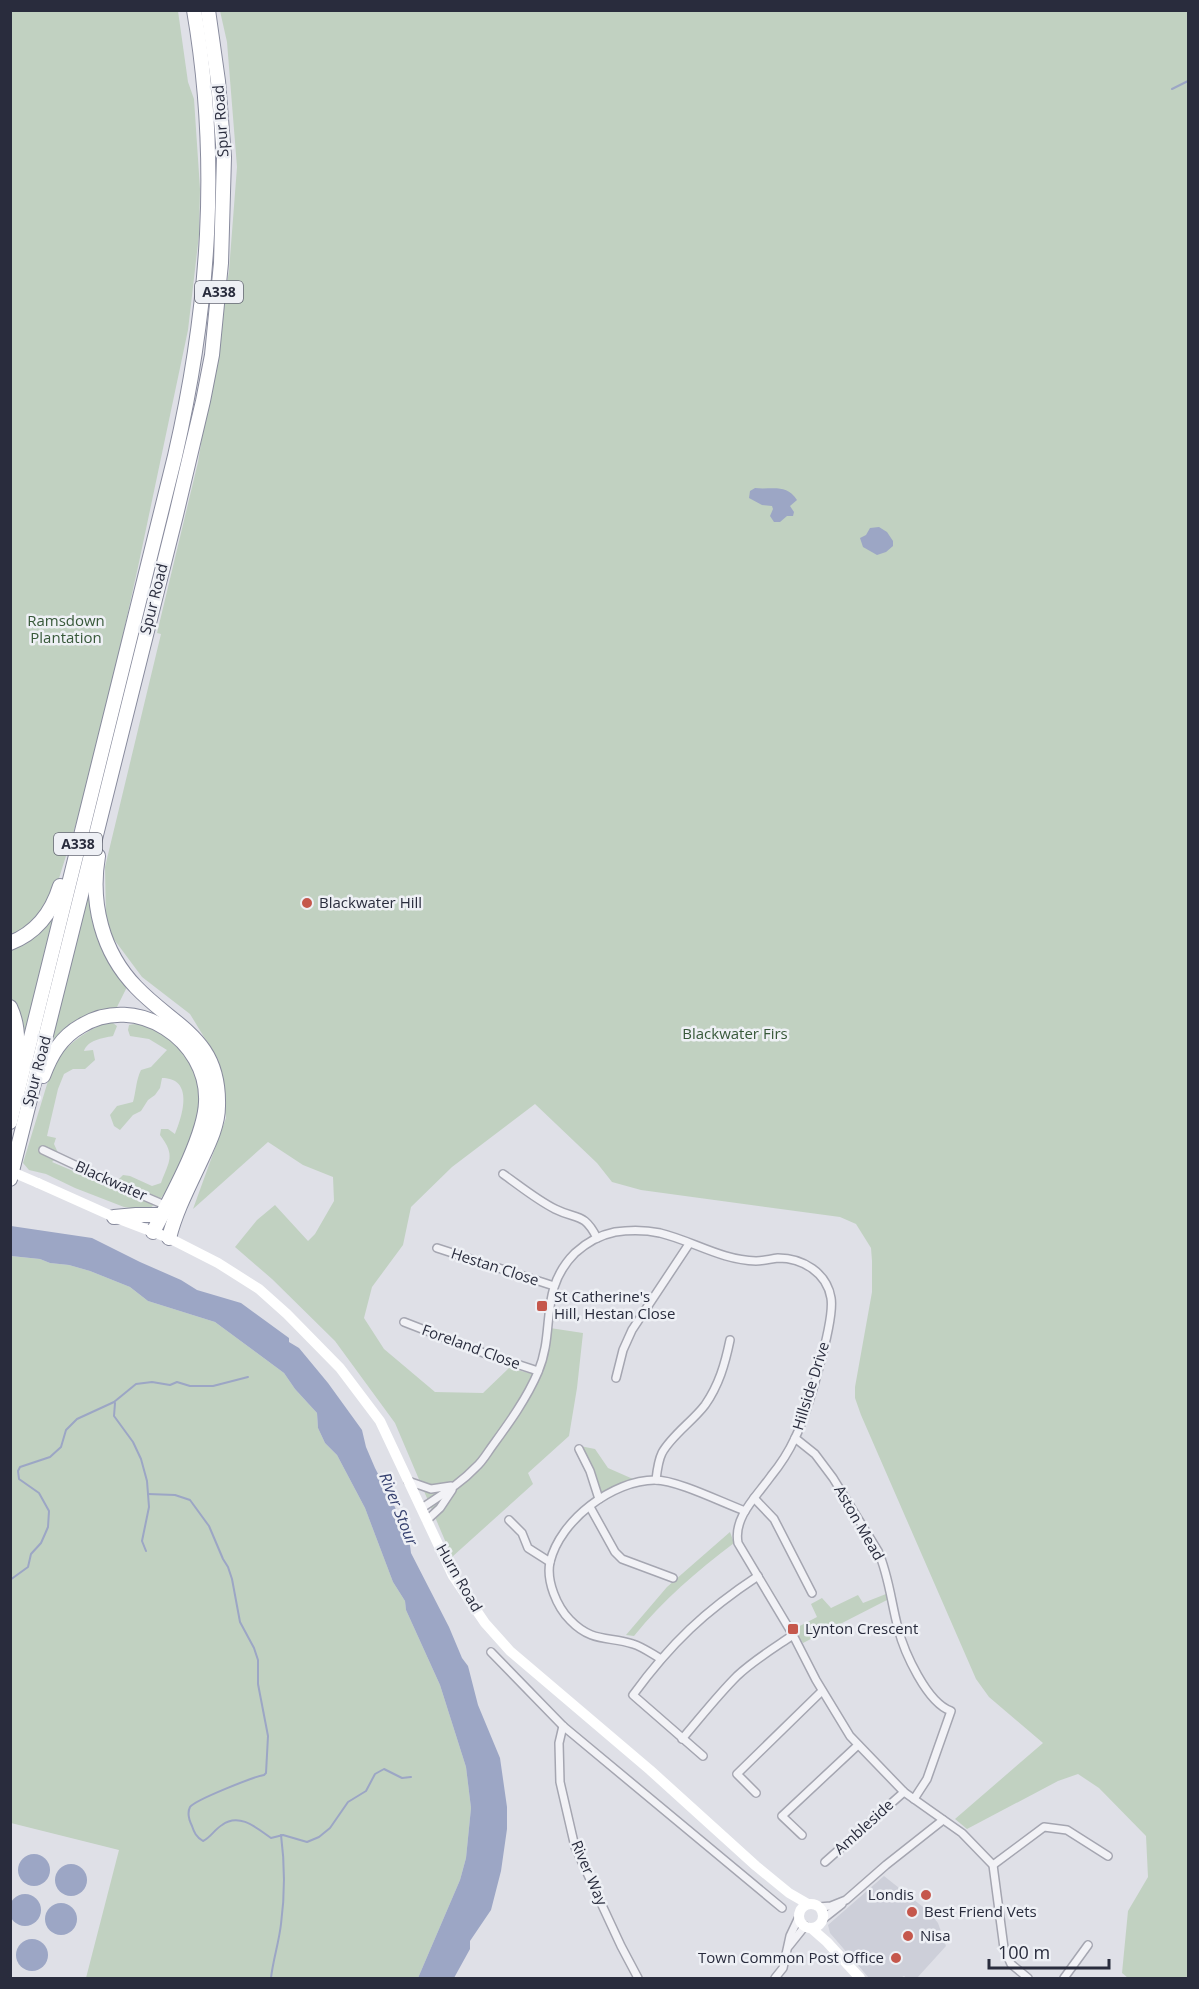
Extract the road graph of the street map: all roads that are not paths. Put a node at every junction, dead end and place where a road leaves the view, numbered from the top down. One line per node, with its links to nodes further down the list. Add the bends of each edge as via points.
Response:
1 (194, 10): 4 (highway, Spur Road / A338, via 205,87 209,168 201,316 175,456)
2 (208, 10): 3 (highway, Spur Road / A338, via 224,157 222,242 212,355)
3 (102, 812): 8 (highway, Spur Road / A338); 13 (highway, via 95,885 98,916 106,941 135,986 196,1039 210,1059 217,1084 213,1134)
4 (84, 819): 5 (highway, via 55,902 34,929); 8 (highway, Spur Road / A338)
5 (10, 943)
6 (10, 1006): 7 (highway, via 18,1036)
7 (10, 1105)
8 (17, 1122): 12 (highway, Spur Road / A338); 13 (highway, via 52,1055 80,1026 99,1018 131,1015 167,1029 193,1053 202,1073 206,1102 197,1141)
9 (44, 1150): 13 (street, Blackwater)
10 (10, 1171): 14 (main road, Hurn Road, bridge)
11 (503, 1174): 17 (street, via 557,1211 585,1220)
12 (10, 1179)
13 (169, 1210): 14 (highway); 15 (highway); 16 (highway)
14 (114, 1217): 15 (main road, Hurn Road)
15 (153, 1232): 16 (main road, Hurn Road)
16 (169, 1238): 27 (main road, Hurn Road, via 259,1289 307,1333 340,1368 380,1421)
17 (597, 1238): 18 (street, Hillside Drive, via 648,1231); 20 (street, Hillside Drive, via 565,1264)
18 (689, 1244): 24 (street, via 632,1330); 25 (street, Hillside Drive, via 735,1259 780,1258 798,1262 814,1269 827,1284 833,1310)
19 (437, 1248): 20 (street, Hestan Close)
20 (554, 1286): 23 (street, Hillside Drive)
21 (404, 1322): 23 (street, Foreland Close)
22 (730, 1340): 28 (street, via 715,1389 664,1449)
23 (538, 1371): 29 (street, Hillside Drive, via 512,1419 477,1466)
24 (616, 1378)
25 (795, 1437): 30 (street, Hillside Drive); 51 (street, Aston Mead, via 827,1470 878,1551 906,1651 930,1695 951,1711 927,1779)
26 (579, 1449): 31 (street)
27 (408, 1480): 29 (street, via 431,1489); 33 (main road, Hurn Road)
28 (656, 1480): 31 (street, via 628,1484); 34 (street, via 672,1482)
29 (455, 1486): 33 (street, Hillside Drive); 35 (street, Hillside Drive)
30 (754, 1498): 34 (street, Hillside Drive); 40 (street, via 774,1520)
31 (599, 1499): 32 (street)
32 (590, 1507): 37 (street, via 565,1531); 39 (street, via 622,1559)
33 (422, 1508): 35 (main road, Hurn Road)
34 (745, 1511): 38 (street, Hillside Drive, via 737,1539)
35 (427, 1520): 57 (main road, Hurn Road, via 453,1576 510,1651)
36 (509, 1520): 37 (street, via 522,1533 528,1548)
37 (550, 1562): 43 (street, via 556,1599 575,1625 600,1638 632,1643)
38 (758, 1576): 41 (street, Hillside Drive); 43 (street, via 693,1624)
39 (673, 1578)
40 (812, 1593)
41 (793, 1635): 44 (street, Hillside Drive); 46 (street, via 738,1675)
42 (491, 1652): 45 (street)
43 (661, 1659): 46 (street, via 633,1695)
44 (822, 1691): 47 (street, Hillside Drive); 50 (street, via 737,1774)
45 (563, 1726): 60 (street); 64 (street, River Way, via 559,1743 560,1782 576,1847)
46 (682, 1739): 48 (street)
47 (858, 1745): 49 (street, Hillside Drive); 53 (street, via 782,1816)
48 (703, 1756)
49 (904, 1792): 51 (street, Hillside Drive); 55 (street, Ambleside)
50 (756, 1793)
51 (914, 1799): 52 (street, Hillside Drive)
52 (943, 1820): 56 (street, Hillside Drive, via 963,1833); 58 (street)
53 (802, 1834)
54 (1108, 1856): 56 (street, via 1067,1830 1044,1827)
55 (825, 1862)
56 (993, 1865): 67 (street, via 1004,1948 1011,1964)
57 (789, 1893): 59 (main road, Hurn Road); 61 (main road, Hurn Road)
58 (846, 1900): 59 (street, via 831,1906); 61 (street)
59 (814, 1905): 61 (main road, via 804,1905); 61 (main road, via 823,1912)
60 (782, 1908)
61 (810, 1921): 63 (street); 63 (street, via 790,1936); 66 (main road, Hurn Road)
62 (1088, 1945): 68 (street)
63 (788, 1948): 65 (street, via 783,1968)
64 (638, 1978)
65 (775, 1978)
66 (860, 1978)
67 (1028, 1978)
68 (1064, 1978)

